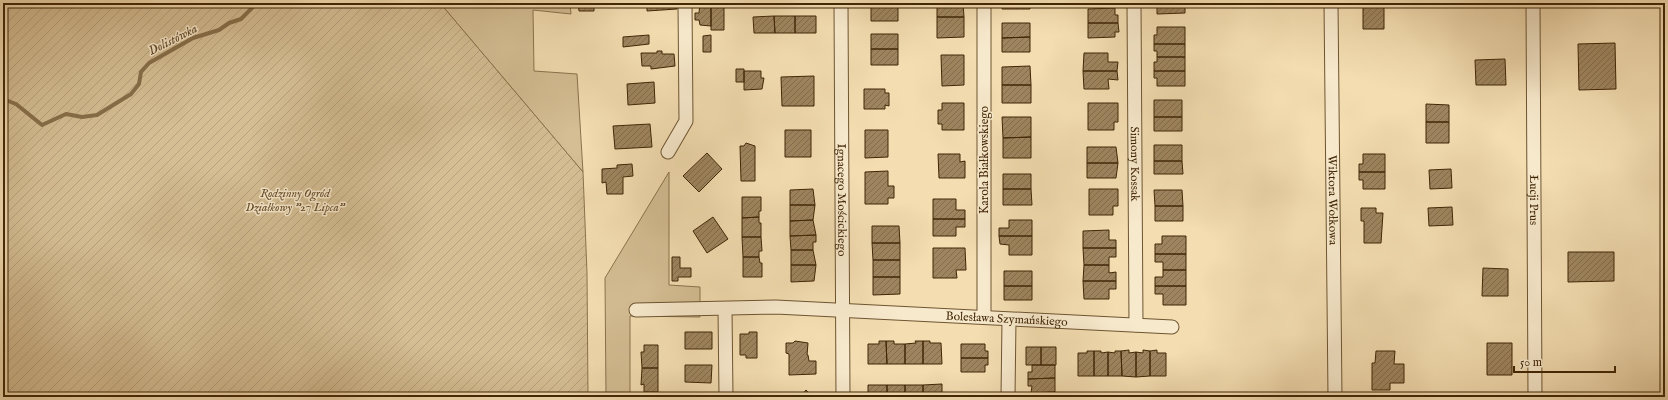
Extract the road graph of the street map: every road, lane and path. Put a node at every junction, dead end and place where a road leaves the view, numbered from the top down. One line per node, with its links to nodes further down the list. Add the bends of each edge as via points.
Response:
1 (685, 3): 7 (street, via 686,121)
2 (841, 3): 10 (street, Ignacego Mościckiego)
3 (984, 3): 11 (street, Karola Białkowskiego)
4 (1134, 3): 13 (street, Simony Kossak)
5 (1331, 3): 18 (street, Wiktora Wołkowa)
6 (1533, 3): 19 (street, Łucji Prus)
7 (668, 152)
8 (725, 309): 9 (street, Bolesława Szymańskiego); 10 (street, Bolesława Szymańskiego, via 776,307); 15 (street)
9 (636, 310)
10 (842, 310): 11 (street, Bolesława Szymańskiego); 16 (street, Ignacego Mościckiego)
11 (984, 317): 12 (street, Bolesława Szymańskiego)
12 (1009, 320): 13 (street, Bolesława Szymańskiego); 17 (street)
13 (1136, 325): 14 (street, Bolesława Szymańskiego)
14 (1172, 327)
15 (726, 397)
16 (843, 397)
17 (1008, 397)
18 (1335, 397)
19 (1535, 397)

